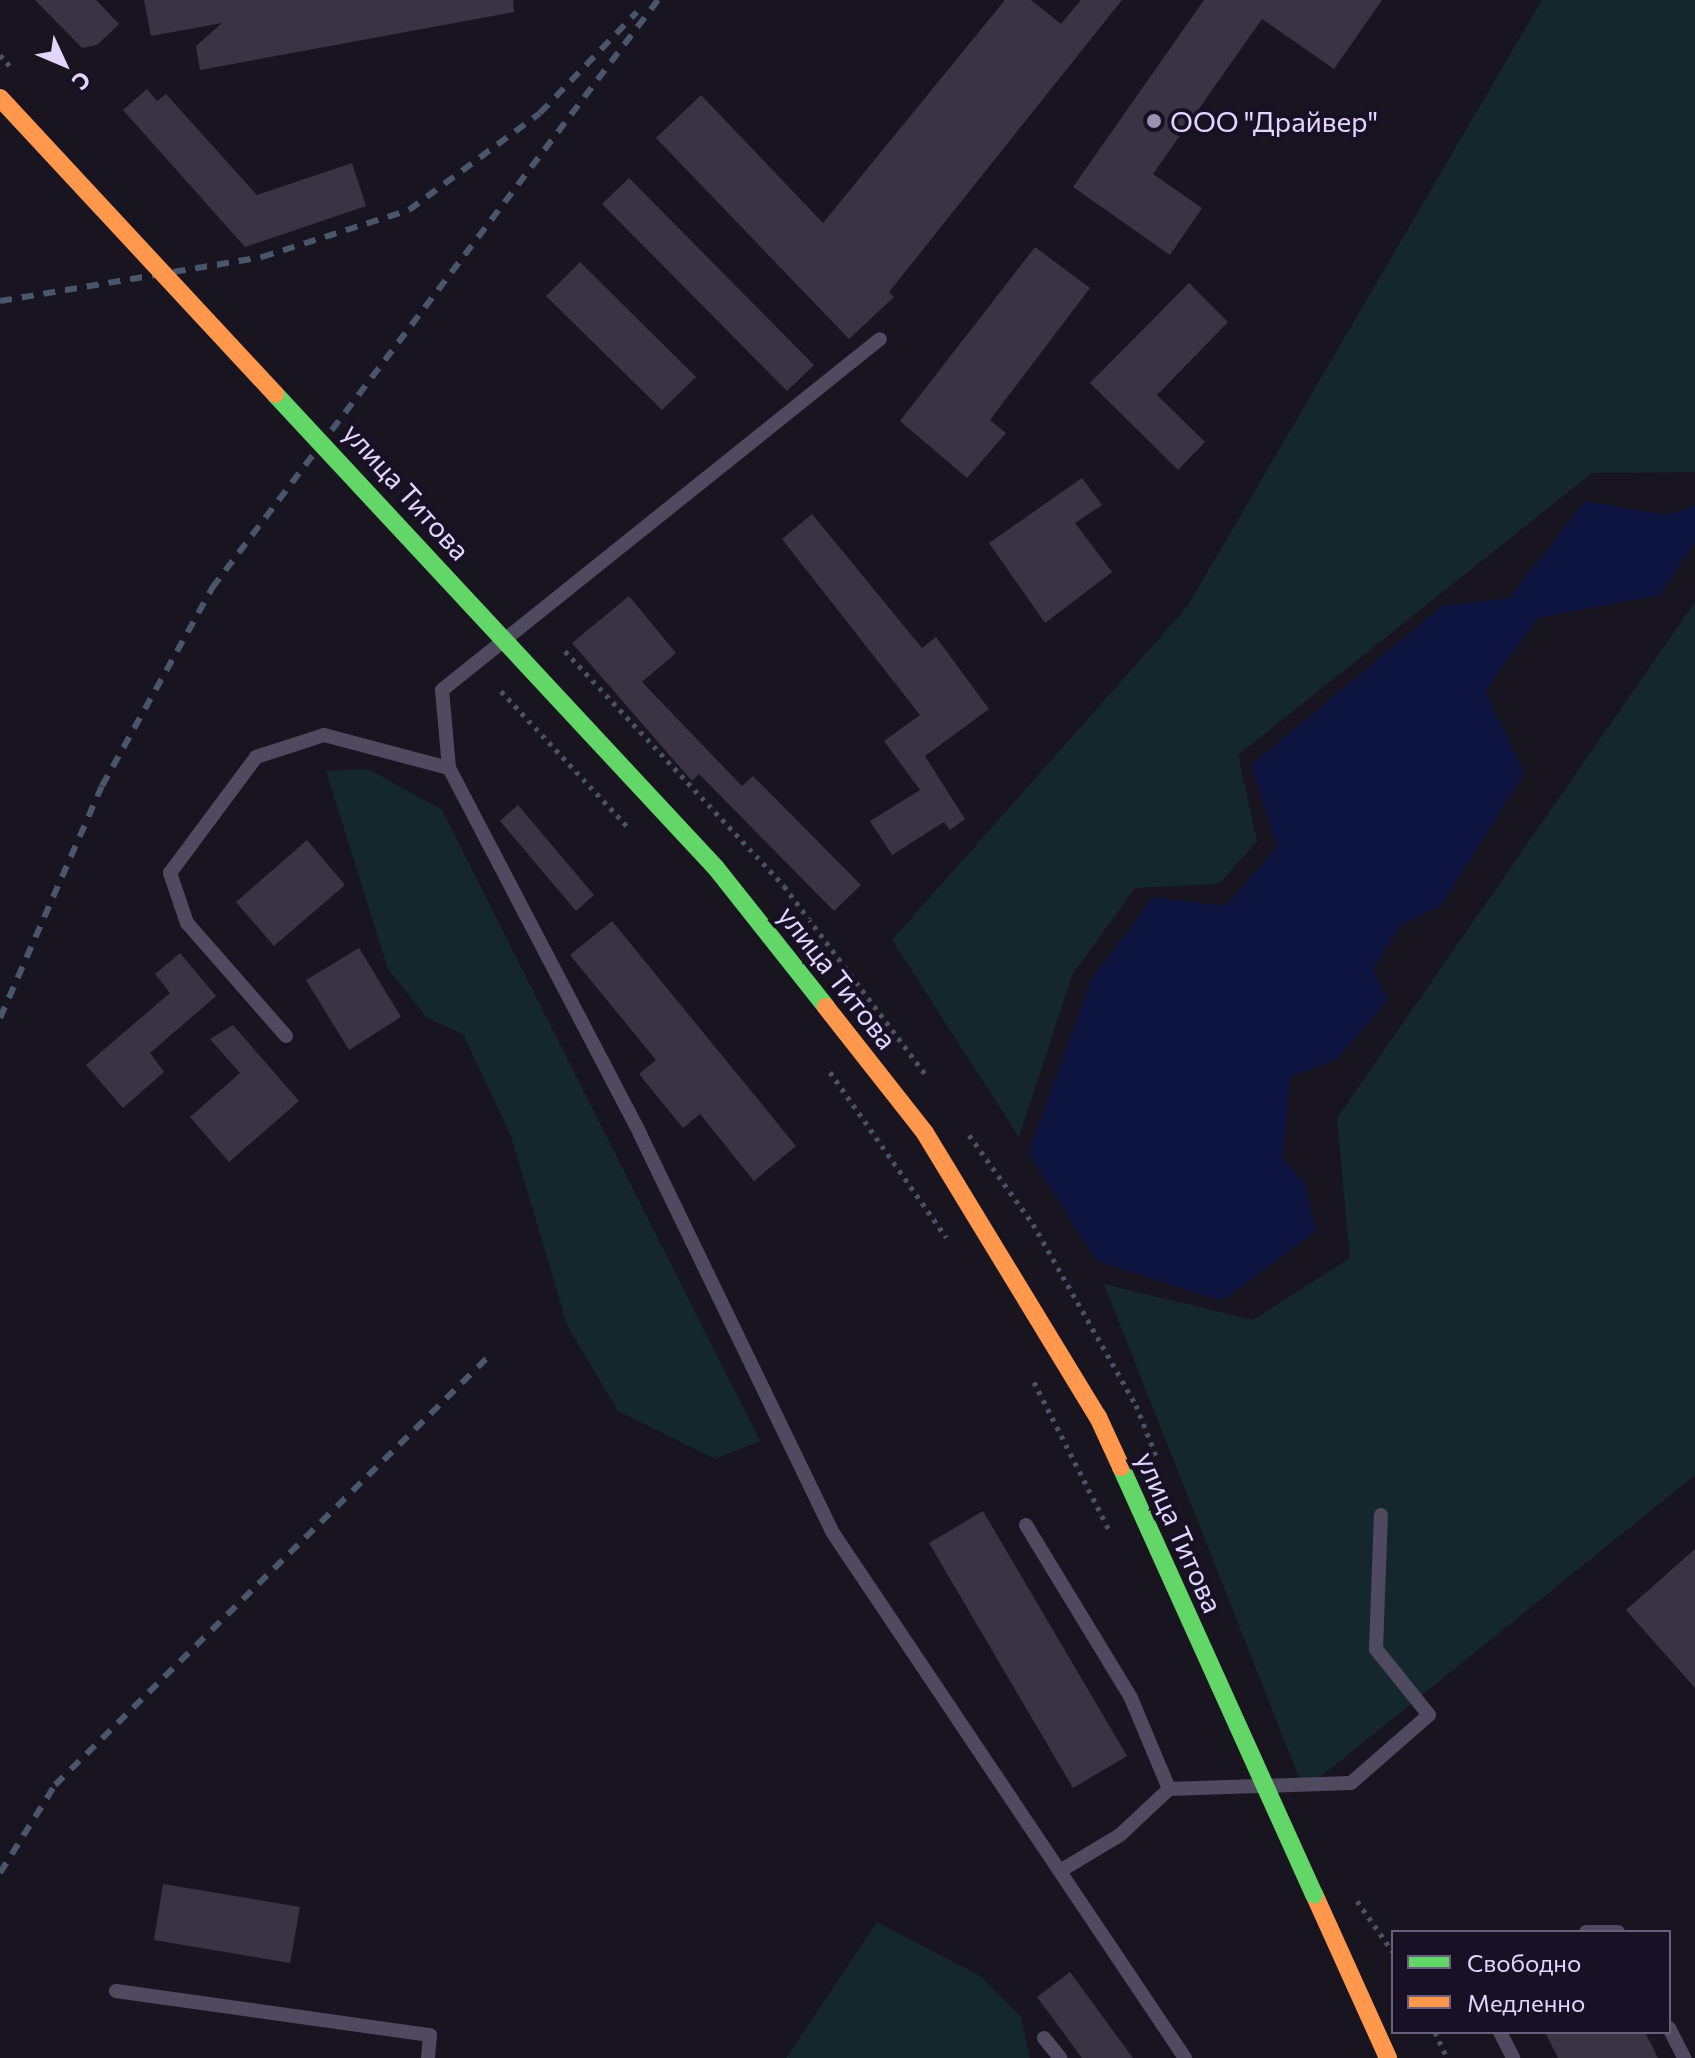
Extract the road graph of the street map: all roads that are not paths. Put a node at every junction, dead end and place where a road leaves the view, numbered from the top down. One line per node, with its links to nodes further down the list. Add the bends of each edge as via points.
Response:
1 (0, 98): 16 (main road, улица Титова, bridge, via 716,868 925,1133 1098,1417)
2 (880, 339): 3 (lane, via 442,690)
3 (449, 768): 4 (lane, via 324,735 256,757 170,873 187,923); 8 (lane, via 640,1134 833,1533)
4 (286, 1036)
5 (1381, 1515): 7 (lane, via 1376,1649 1429,1715 1351,1783)
6 (1026, 1525): 7 (lane, via 1131,1698)
7 (1169, 1789): 8 (lane, via 1120,1835)
8 (1060, 1871): 15 (lane)
9 (116, 1991): 13 (lane, via 430,2035)
10 (1671, 2032): 18 (lane)
11 (1501, 2034): 17 (lane)
12 (1044, 2038): 14 (lane)
13 (428, 2058)
14 (1060, 2058)
15 (1185, 2058)
16 (1388, 2058)
17 (1513, 2058)
18 (1684, 2058)

